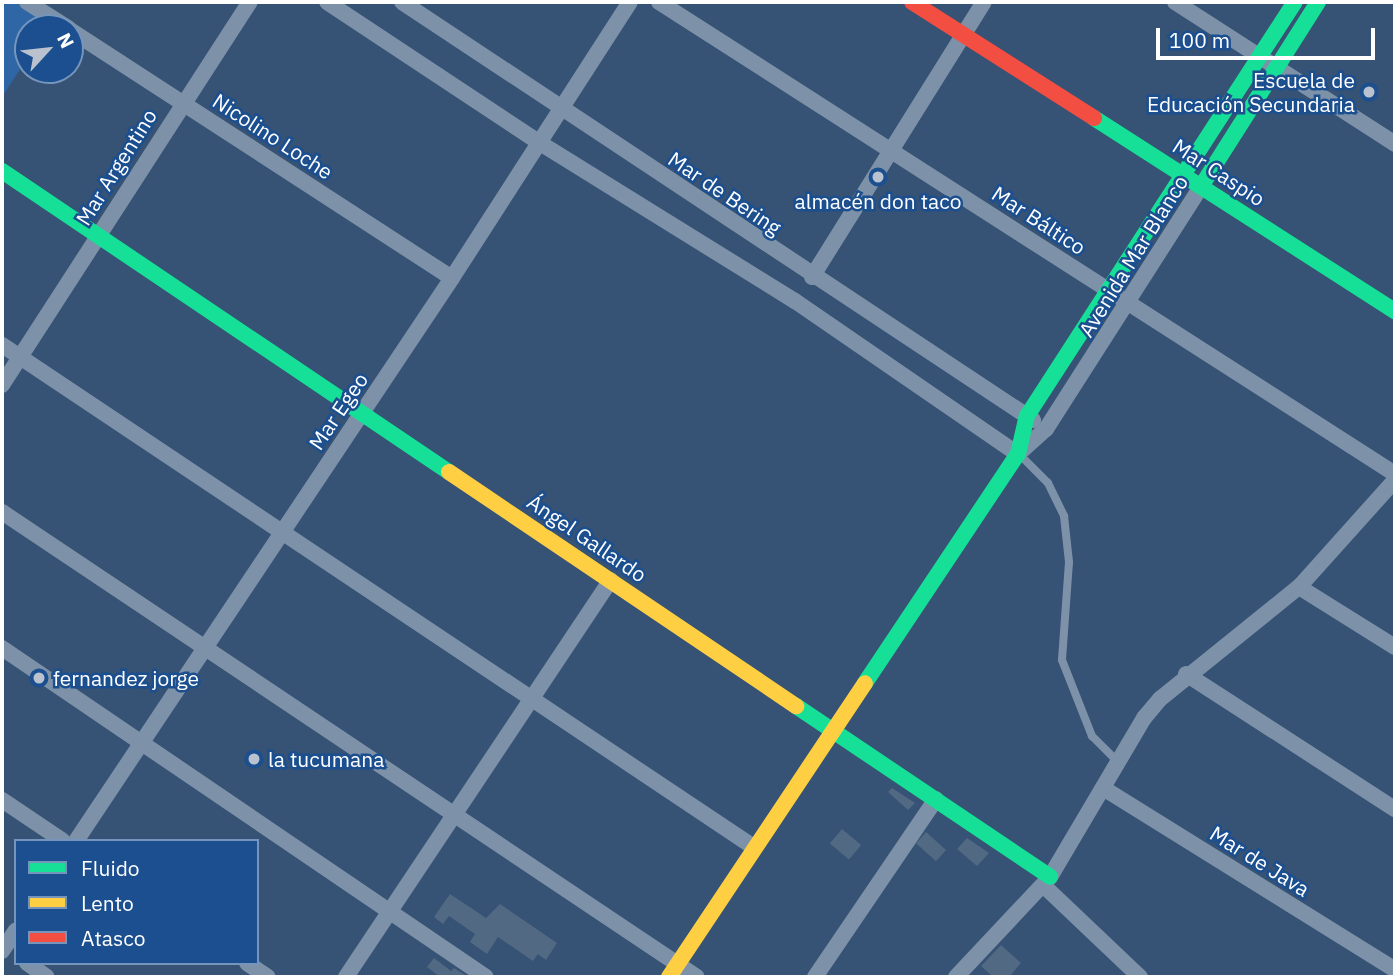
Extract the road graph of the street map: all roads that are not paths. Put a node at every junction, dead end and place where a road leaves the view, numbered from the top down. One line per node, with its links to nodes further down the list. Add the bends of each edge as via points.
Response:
1 (27, 2): 12 (street, Nicolino Loche)
2 (250, 2): 17 (street, Mar Argentino)
3 (327, 2): 19 (street)
4 (402, 2): 18 (street, Mar de Bering)
5 (630, 2): 18 (street, Mar Egeo)
6 (659, 2): 21 (street, Mar Báltico)
7 (912, 2): 13 (street, Mar Caspio)
8 (984, 2): 13 (street)
9 (1175, 2): 15 (street)
10 (1295, 2): 15 (street, Avenida Mar Blanco)
11 (1318, 2): 16 (street, Avenida Mar Blanco)
12 (46, 14)
13 (963, 35): 21 (street); 23 (street, Mar Caspio)
14 (84, 39): 17 (street, Nicolino Loche)
15 (1260, 58): 16 (street); 23 (street, Avenida Mar Blanco)
16 (1276, 68): 20 (street); 24 (street, Avenida Mar Blanco)
17 (181, 102): 25 (street, Mar Argentino); 27 (street, Nicolino Loche)
18 (561, 110): 19 (street, Mar Egeo); 26 (street, Mar de Bering)
19 (540, 143): 27 (street, Mar Egeo); 37 (street, via 795,301)
20 (1395, 144)
21 (892, 148): 26 (street); 28 (street, Mar Báltico)
22 (2, 171): 25 (street, Ángel Gallardo)
23 (1183, 173): 24 (street, Mar Caspio); 28 (street, Avenida Mar Blanco)
24 (1202, 186): 29 (street, Avenida Mar Blanco); 30 (street, Mar Caspio)
25 (98, 235): 32 (street, Mar Argentino); 34 (street, Ángel Gallardo)
26 (812, 277): 35 (street, Mar de Bering)
27 (452, 278): 34 (street, Mar Egeo)
28 (1110, 292): 29 (street, Mar Báltico); 35 (street, Avenida Mar Blanco)
29 (1128, 303): 36 (street, Avenida Mar Blanco); 38 (street, Mar Báltico)
30 (1395, 311)
31 (2, 345): 32 (street)
32 (20, 357): 33 (street, Mar Argentino); 41 (street)
33 (2, 385)
34 (363, 412): 41 (street, Mar Egeo); 42 (street, Ángel Gallardo)
35 (1027, 416): 36 (street, Mar de Bering); 37 (street)
36 (1046, 429): 37 (street, Avenida Mar Blanco)
37 (1018, 454): 49 (street); 51 (lane, via 1048,483 1064,516 1069,562 1062,660 1093,736)
38 (1395, 474)
39 (1395, 480): 43 (street)
40 (2, 512): 46 (street)
41 (284, 531): 46 (street, Mar Egeo); 48 (street)
42 (611, 580): 48 (street); 49 (street, Ángel Gallardo)
43 (1299, 587): 44 (street); 47 (street)
44 (1395, 647)
45 (2, 648): 50 (street)
46 (205, 648): 50 (street, Mar Egeo); 56 (street)
47 (1186, 674): 51 (street, via 1144,718); 55 (street)
48 (533, 699): 56 (street); 59 (street)
49 (831, 729): 53 (street, Ángel Gallardo); 59 (street)
50 (142, 742): 58 (street, Mar Egeo); 61 (street)
51 (1118, 761): 52 (street)
52 (1103, 788): 60 (street); 66 (street, Mar de Java)
53 (936, 799): 60 (street, Ángel Gallardo); 73 (street)
54 (2, 800): 57 (street)
55 (1395, 810)
56 (455, 813): 61 (street); 67 (street)
57 (60, 839)
58 (77, 839)
59 (752, 846): 67 (street)
60 (1046, 881): 74 (street); 75 (street)
61 (389, 910): 70 (street); 71 (street)
62 (14, 934): 63 (street)
63 (6, 950)
64 (30, 965): 68 (street)
65 (250, 965): 69 (street)
66 (1395, 970)
67 (673, 971): 72 (street)
68 (47, 977)
69 (268, 977)
70 (346, 977)
71 (486, 977)
72 (697, 977)
73 (815, 977)
74 (956, 977)
75 (1140, 977)

